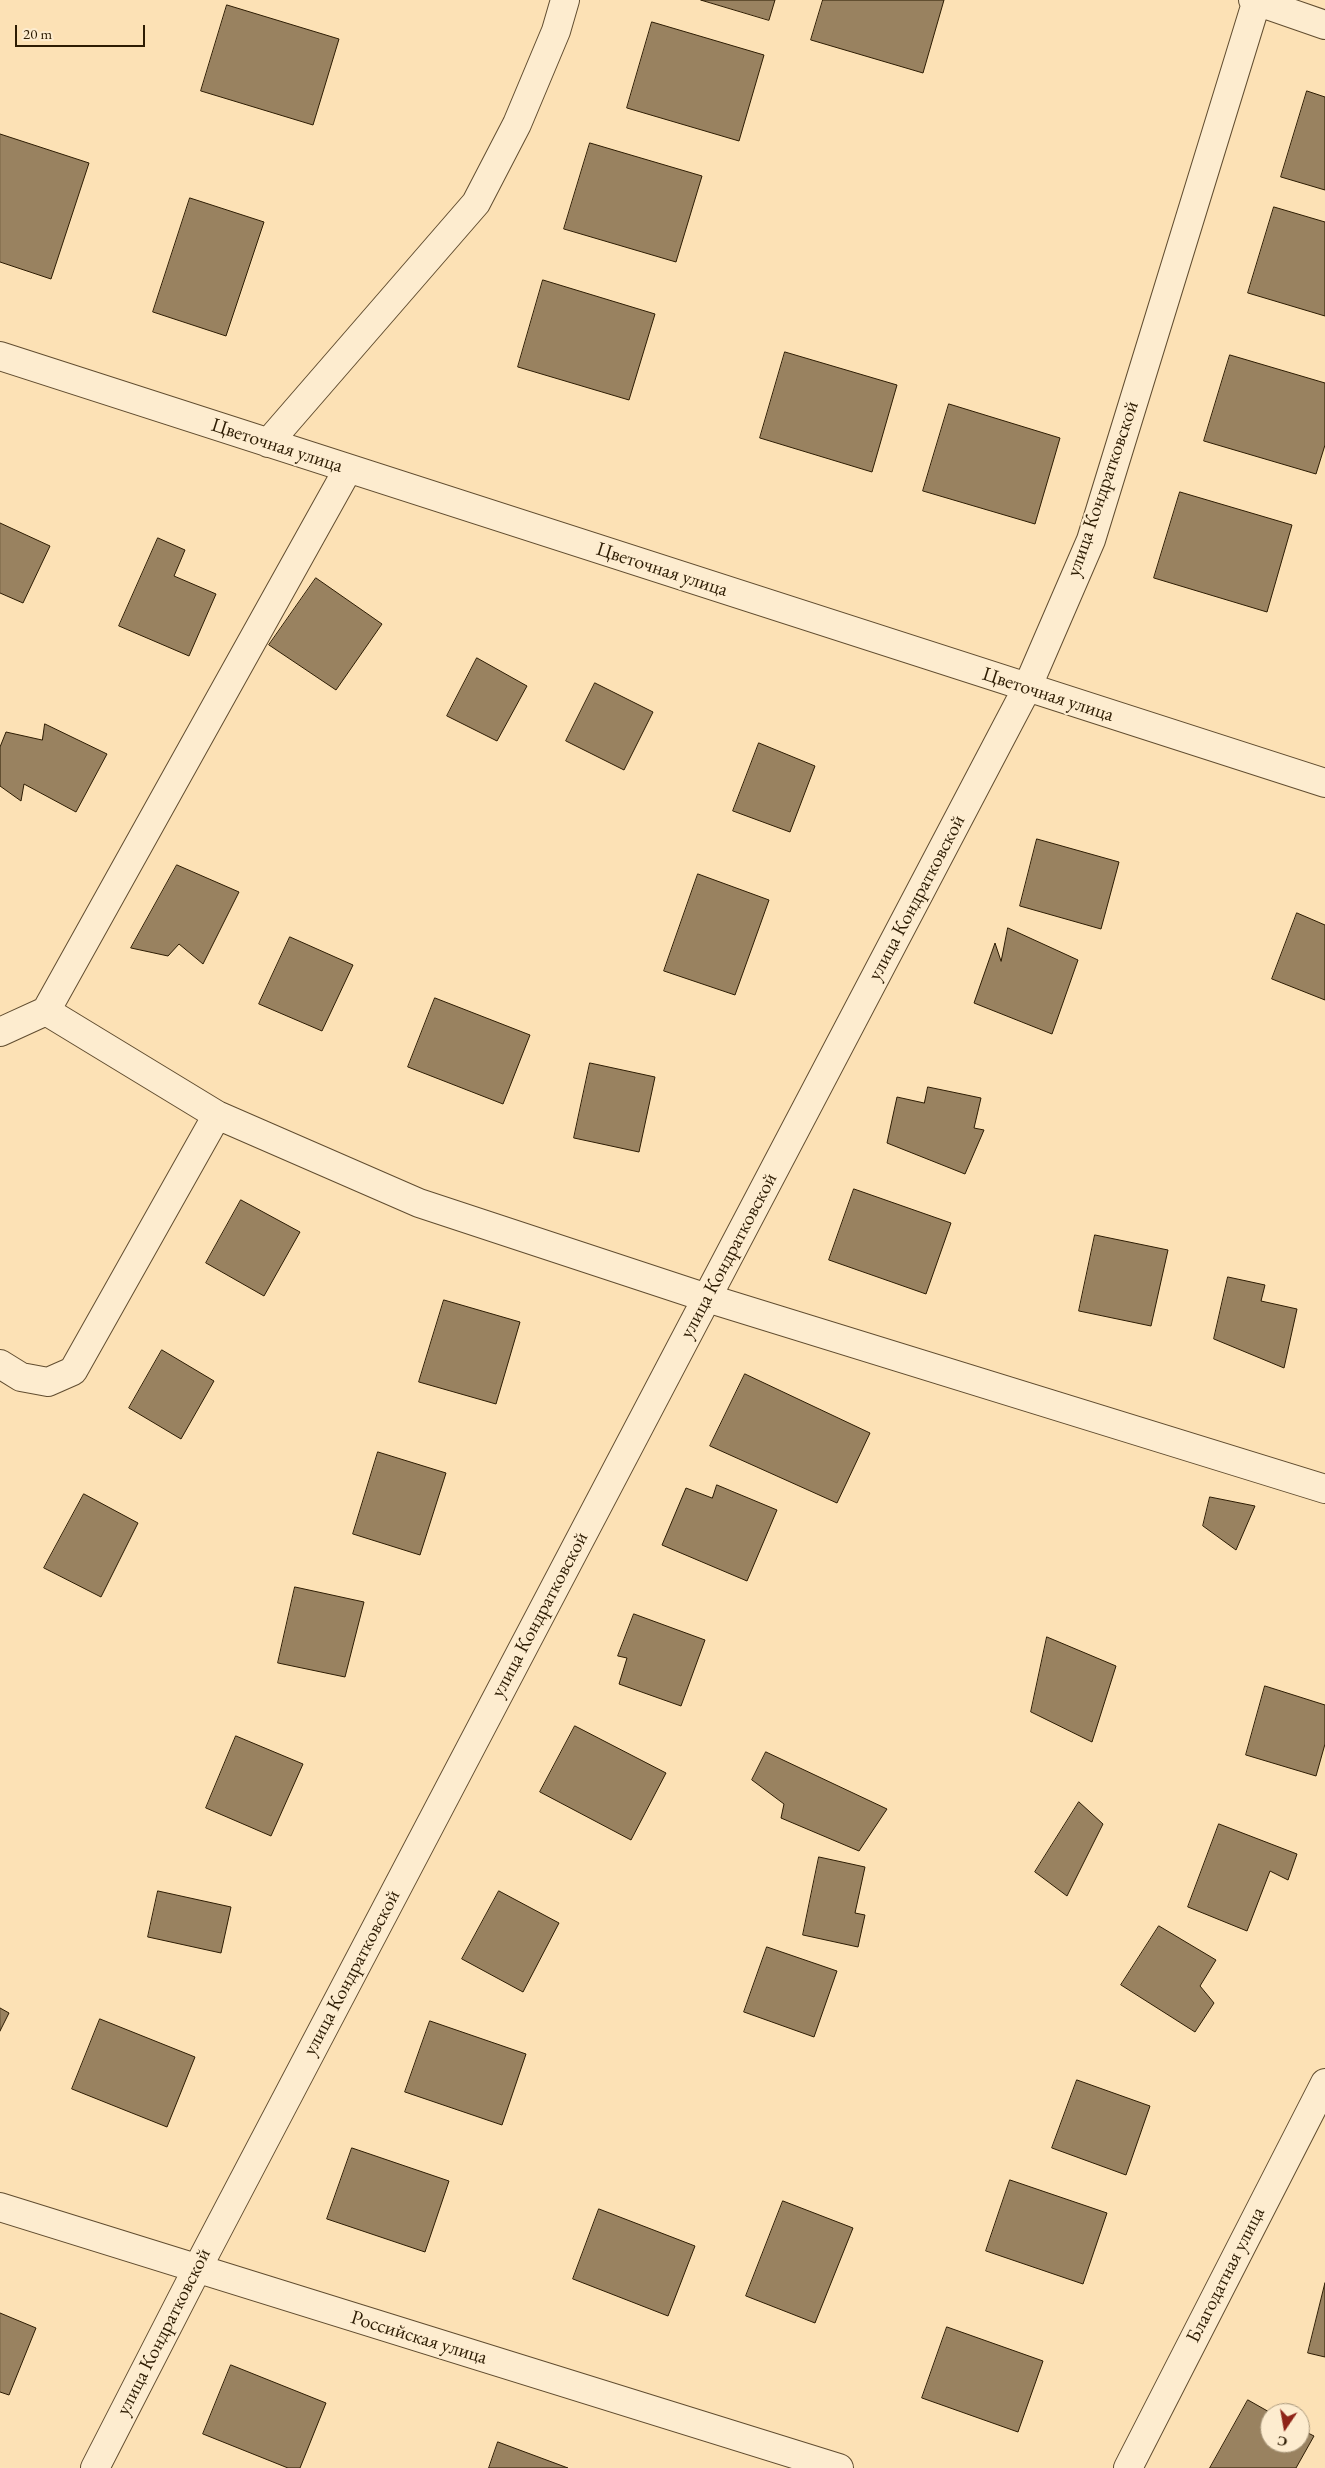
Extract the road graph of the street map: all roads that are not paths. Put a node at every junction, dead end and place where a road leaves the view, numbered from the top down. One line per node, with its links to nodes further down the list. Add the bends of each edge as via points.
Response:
1 (565, 0): 5 (street, via 556,31 517,124 476,203)
2 (1255, 0): 3 (street); 7 (street, улица Кондратковской, via 1090,540)
3 (1325, 25)
4 (0, 356): 5 (street, Цветочная улица)
5 (268, 443): 6 (street, Цветочная улица)
6 (348, 469): 7 (street, Цветочная улица); 9 (street)
7 (1027, 688): 8 (street, Цветочная улица); 12 (street, улица Кондратковской)
8 (1325, 783)
9 (46, 1011): 10 (street); 11 (street)
10 (0, 1032)
11 (217, 1115): 12 (street, via 419,1203); 13 (street, via 73,1371 48,1382 21,1376)
12 (707, 1298): 14 (street); 17 (street, улица Кондратковской)
13 (0, 1364)
14 (1325, 1489)
15 (1325, 2083): 20 (street, Благодатная улица)
16 (0, 2206): 17 (street, Российская улица)
17 (196, 2269): 18 (street, улица Кондратковской); 19 (street, Российская улица)
18 (95, 2468)
19 (839, 2468)
20 (1128, 2468)

